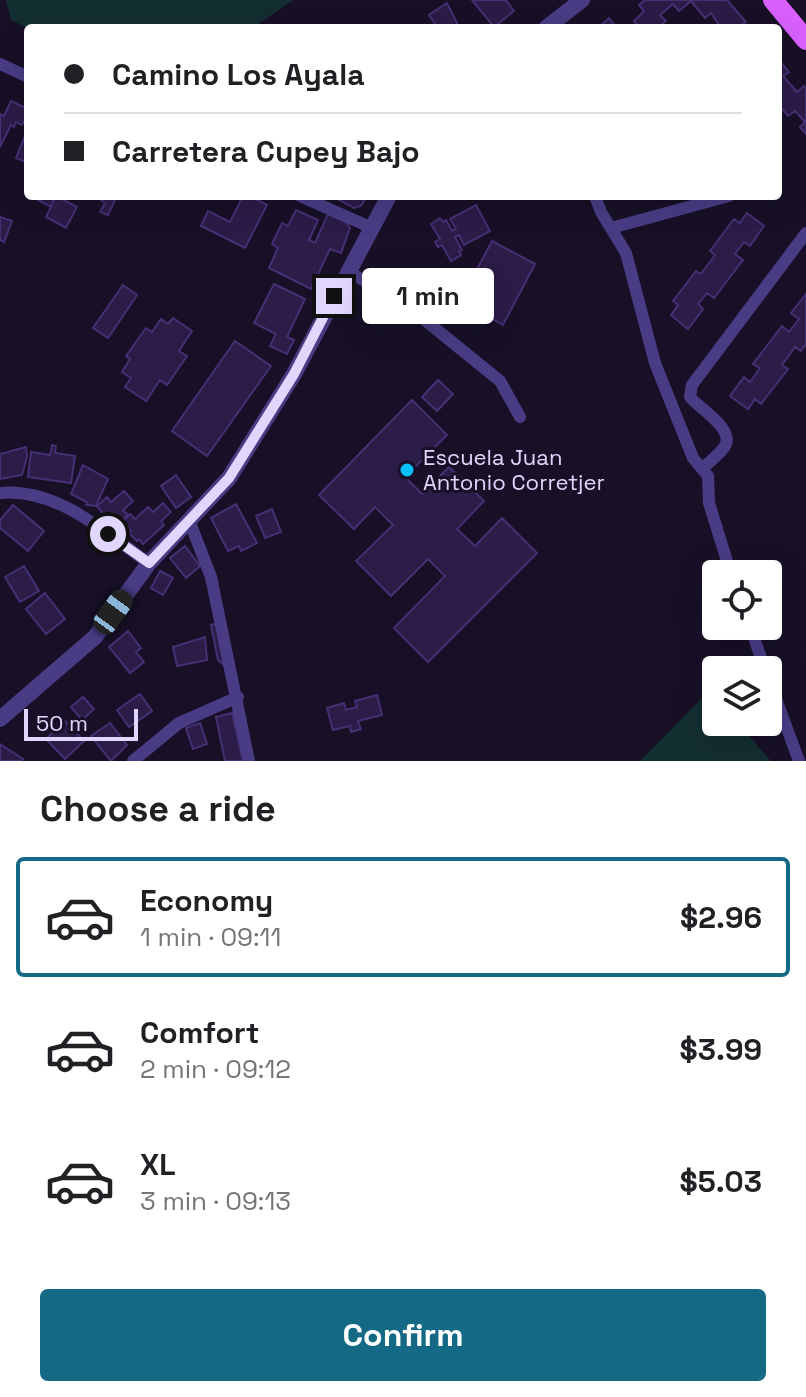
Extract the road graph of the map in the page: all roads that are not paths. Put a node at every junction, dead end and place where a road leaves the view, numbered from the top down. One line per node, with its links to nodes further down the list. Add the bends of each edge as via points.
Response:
1 (582, 0): 3 (street)
2 (773, 0): 4 (main road)
3 (551, 24)
4 (806, 40)
5 (0, 64): 6 (street)
6 (24, 75)
7 (309, 200): 11 (street)
8 (387, 200): 11 (street)
9 (597, 200): 12 (street)
10 (714, 200): 12 (street)
11 (370, 227): 14 (street)
12 (611, 228): 16 (street, via 626,253 655,363)
13 (806, 233): 16 (street, via 692,385 690,397 719,422 727,440)
14 (348, 271): 15 (street, via 415,312 500,381); 18 (street, via 294,374 229,478)
15 (520, 417)
16 (702, 469): 19 (street)
17 (0, 493): 20 (street, via 20,491 68,506)
18 (189, 520): 20 (street); 21 (street, via 211,577)
19 (727, 560)
20 (149, 563): 23 (street, via 95,637)
21 (238, 697): 24 (street, via 179,723); 25 (street)
22 (782, 715): 26 (street)
23 (0, 719)
24 (133, 761)
25 (249, 761)
26 (799, 761)

